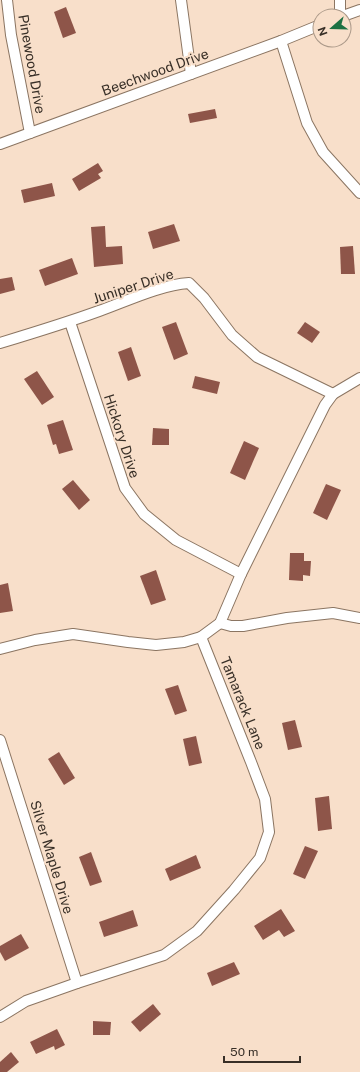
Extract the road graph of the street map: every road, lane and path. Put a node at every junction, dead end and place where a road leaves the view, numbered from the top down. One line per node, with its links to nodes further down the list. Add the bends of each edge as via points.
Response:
1 (8, 0): 6 (street, Pinewood Drive, via 11,35)
2 (180, 0): 5 (street)
3 (312, 28): 4 (street, Beechwood Drive)
4 (282, 41): 5 (street, Beechwood Drive); 8 (street, via 307,123 323,152)
5 (191, 74): 6 (street, Beechwood Drive)
6 (30, 133): 7 (street, Beechwood Drive)
7 (0, 144)
8 (360, 193)
9 (70, 322): 10 (street, Juniper Drive); 12 (street, Juniper Drive, via 159,289 190,283 232,335 257,357); 13 (street, Hickory Drive, via 125,488 144,514 176,540)
10 (0, 343)
11 (360, 378): 12 (street)
12 (333, 394): 13 (street, via 311,430)
13 (241, 574): 15 (street)
14 (360, 618): 15 (street, via 333,613 243,626)
15 (220, 623): 16 (street)
16 (201, 637): 17 (street, via 156,645 73,634); 19 (street, Tamarack Lane, via 265,800 269,832 260,858 197,931 164,955)
17 (0, 649)
18 (0, 740): 19 (street, Silver Maple Drive)
19 (77, 983): 20 (street, via 26,1002)
20 (0, 1017)

